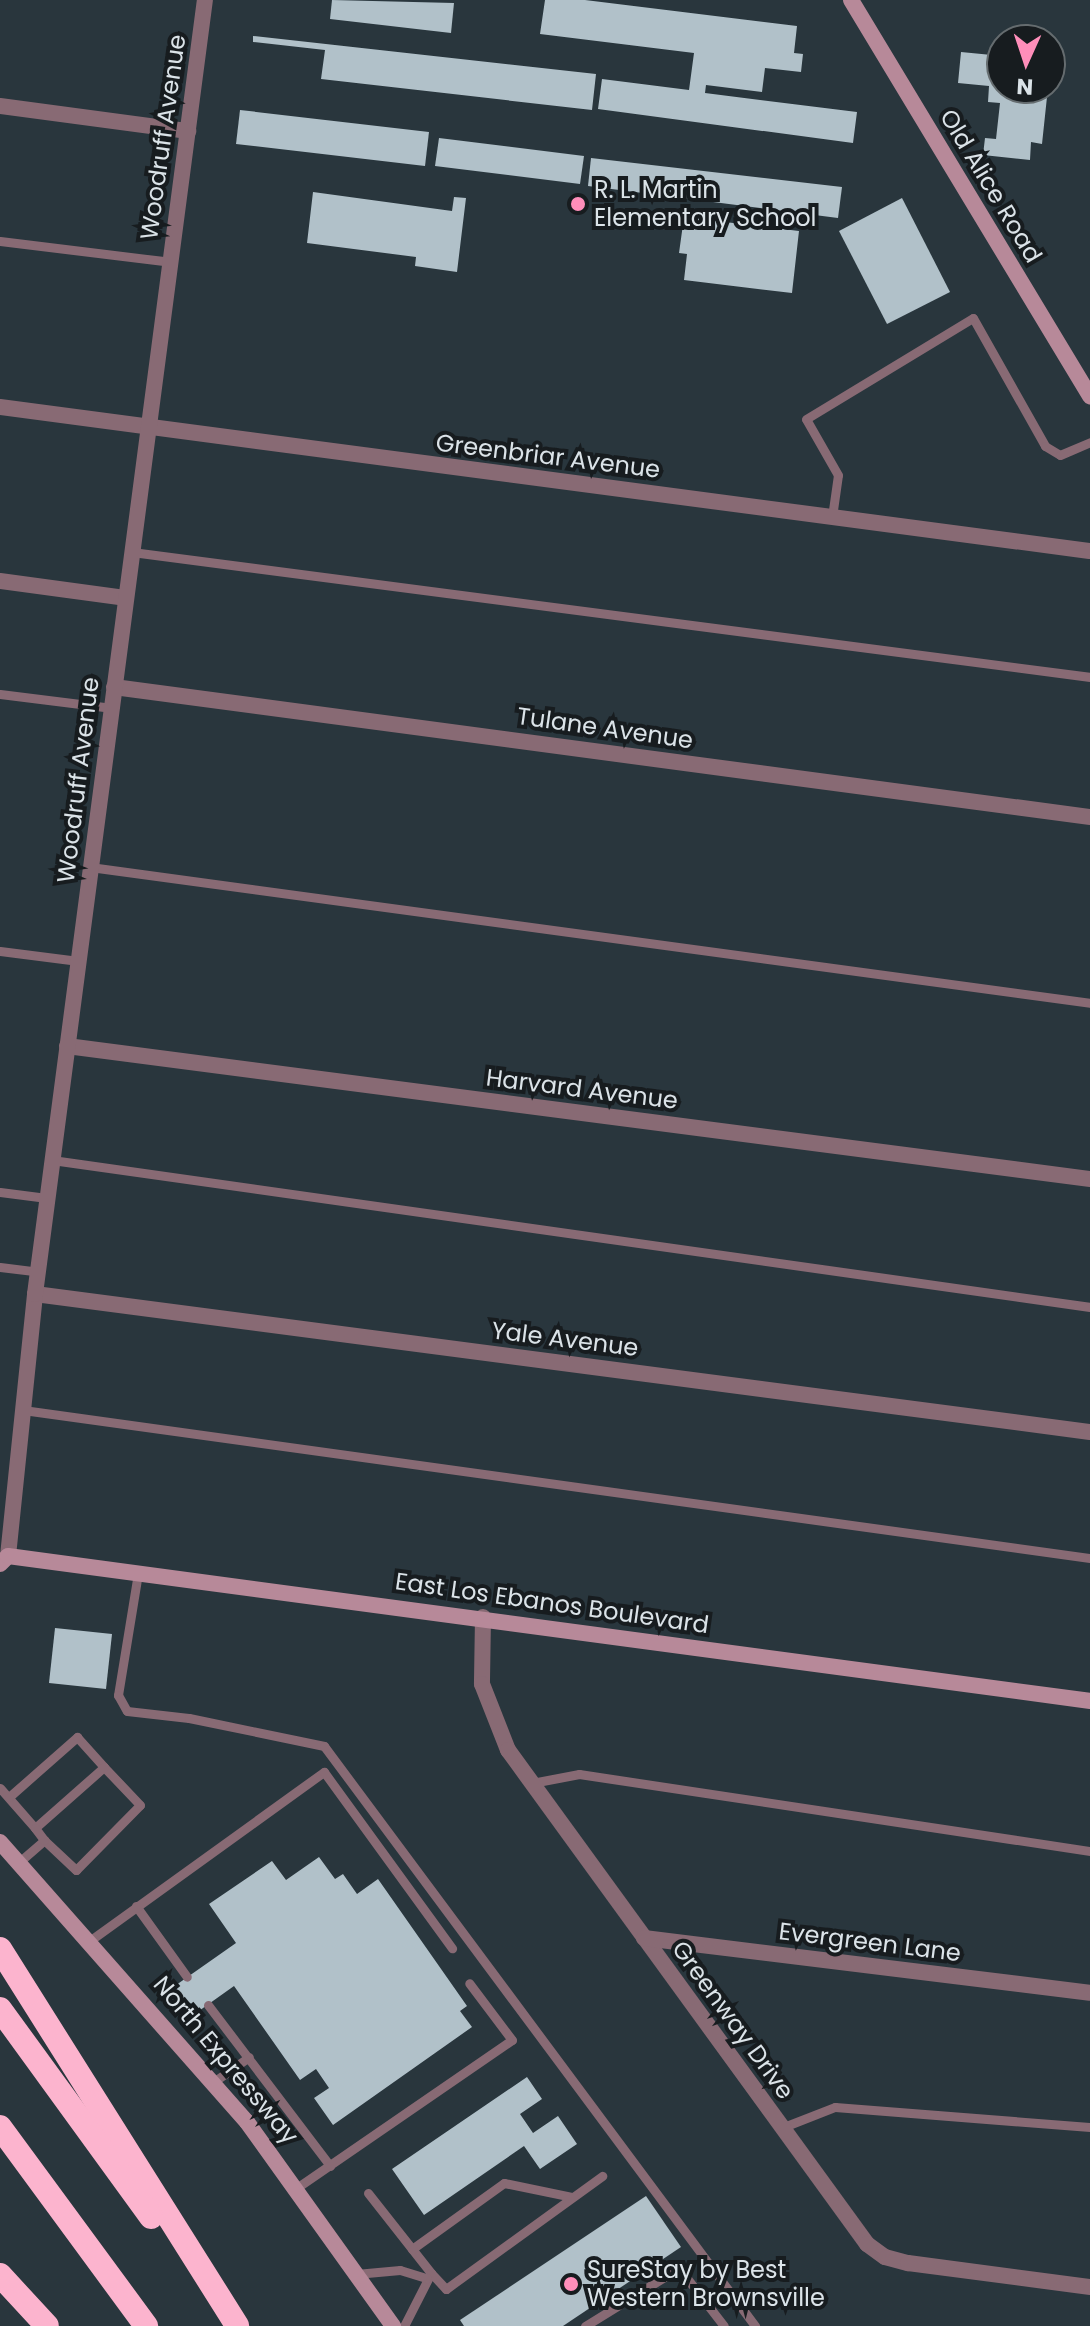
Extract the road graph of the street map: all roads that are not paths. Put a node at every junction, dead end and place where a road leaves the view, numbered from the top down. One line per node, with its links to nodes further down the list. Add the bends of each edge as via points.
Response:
1 (205, 0): 4 (street, Woodruff Avenue)
2 (851, 0): 7 (street, Old Alice Road)
3 (0, 106): 4 (street)
4 (188, 131): 6 (street, Woodruff Avenue)
5 (0, 241): 6 (lane)
6 (170, 262): 9 (street, Woodruff Avenue)
7 (1090, 396)
8 (0, 407): 9 (street, Greenbriar Avenue)
9 (148, 427): 11 (street, Greenbriar Avenue); 13 (street, Woodruff Avenue)
10 (1090, 442): 11 (lane, via 1060,455 1045,446 973,318 806,419 838,475)
11 (832, 517): 12 (street, Greenbriar Avenue)
12 (1090, 551)
13 (132, 552): 15 (street, Woodruff Avenue); 16 (lane)
14 (0, 581): 15 (street)
15 (125, 598): 17 (street, Woodruff Avenue)
16 (1090, 677)
17 (114, 687): 19 (street, Woodruff Avenue); 20 (street, Tulane Avenue)
18 (0, 694): 19 (lane)
19 (112, 708): 21 (street, Woodruff Avenue)
20 (1090, 817)
21 (90, 867): 23 (street, Woodruff Avenue); 24 (lane)
22 (0, 951): 23 (lane)
23 (78, 961): 25 (street, Woodruff Avenue)
24 (1090, 1003)
25 (67, 1046): 26 (street, Woodruff Avenue); 27 (street, Harvard Avenue)
26 (52, 1160): 29 (street, Woodruff Avenue); 33 (lane)
27 (1090, 1179)
28 (0, 1192): 29 (lane)
29 (47, 1198): 31 (street, Woodruff Avenue)
30 (0, 1267): 31 (lane)
31 (38, 1272): 32 (street, Woodruff Avenue)
32 (35, 1294): 34 (street, Woodruff Avenue); 35 (street, Yale Avenue)
33 (1090, 1307)
34 (23, 1410): 36 (street, Woodruff Avenue); 37 (lane)
35 (1090, 1432)
36 (3, 1556): 38 (street, East Los Ebanos Boulevard)
37 (1090, 1558)
38 (138, 1573): 39 (street, East Los Ebanos Boulevard); 83 (lane, via 118,1695 127,1711 324,1746)
39 (483, 1617): 40 (street, East Los Ebanos Boulevard); 42 (street, Greenway Drive, via 480,1665 486,1706)
40 (1090, 1701)
41 (104, 1767): 44 (lane, via 77,1737); 45 (lane); 46 (lane, via 140,1805 76,1870)
42 (532, 1783): 48 (lane, via 579,1774); 51 (street, Greenway Drive)
43 (0, 1788): 44 (lane)
44 (9, 1797): 45 (lane)
45 (35, 1828): 46 (lane)
46 (44, 1840): 49 (lane)
47 (0, 1842): 49 (street, North Expressway)
48 (1090, 1851)
49 (18, 1863): 52 (street, North Expressway)
50 (136, 1906): 52 (lane); 53 (lane, via 324,1772); 55 (lane)
51 (644, 1938): 57 (street, Evergreen Lane); 64 (street, Greenway Drive)
52 (88, 1942): 61 (street, North Expressway)
53 (452, 1948)
54 (0, 1949): 78 (highway)
55 (187, 1977)
56 (469, 1983): 65 (lane, via 512,2040)
57 (1090, 1993)
58 (208, 2005): 60 (lane)
59 (0, 2009): 77 (highway)
60 (249, 2057): 61 (lane); 65 (lane)
61 (212, 2083): 67 (street, North Expressway)
62 (0, 2127): 76 (highway)
63 (1090, 2127): 64 (lane, via 835,2107)
64 (781, 2128): 74 (street, Greenway Drive, via 867,2244 885,2257)
65 (330, 2166): 67 (lane)
66 (602, 2176): 69 (lane)
67 (295, 2189): 71 (street, North Expressway)
68 (368, 2193): 70 (lane)
69 (572, 2197): 70 (lane, via 504,2183); 73 (lane, via 446,2289)
70 (412, 2249): 73 (lane)
71 (356, 2274): 73 (lane, via 400,2270); 79 (street, North Expressway)
72 (0, 2275): 75 (highway)
73 (429, 2275): 80 (lane)
74 (1090, 2287)
75 (47, 2326)
76 (146, 2326)
77 (230, 2326)
78 (237, 2326)
79 (393, 2326)
80 (404, 2326)
81 (585, 2326): 82 (lane, via 679,2268)
82 (724, 2326)
83 (755, 2326)

